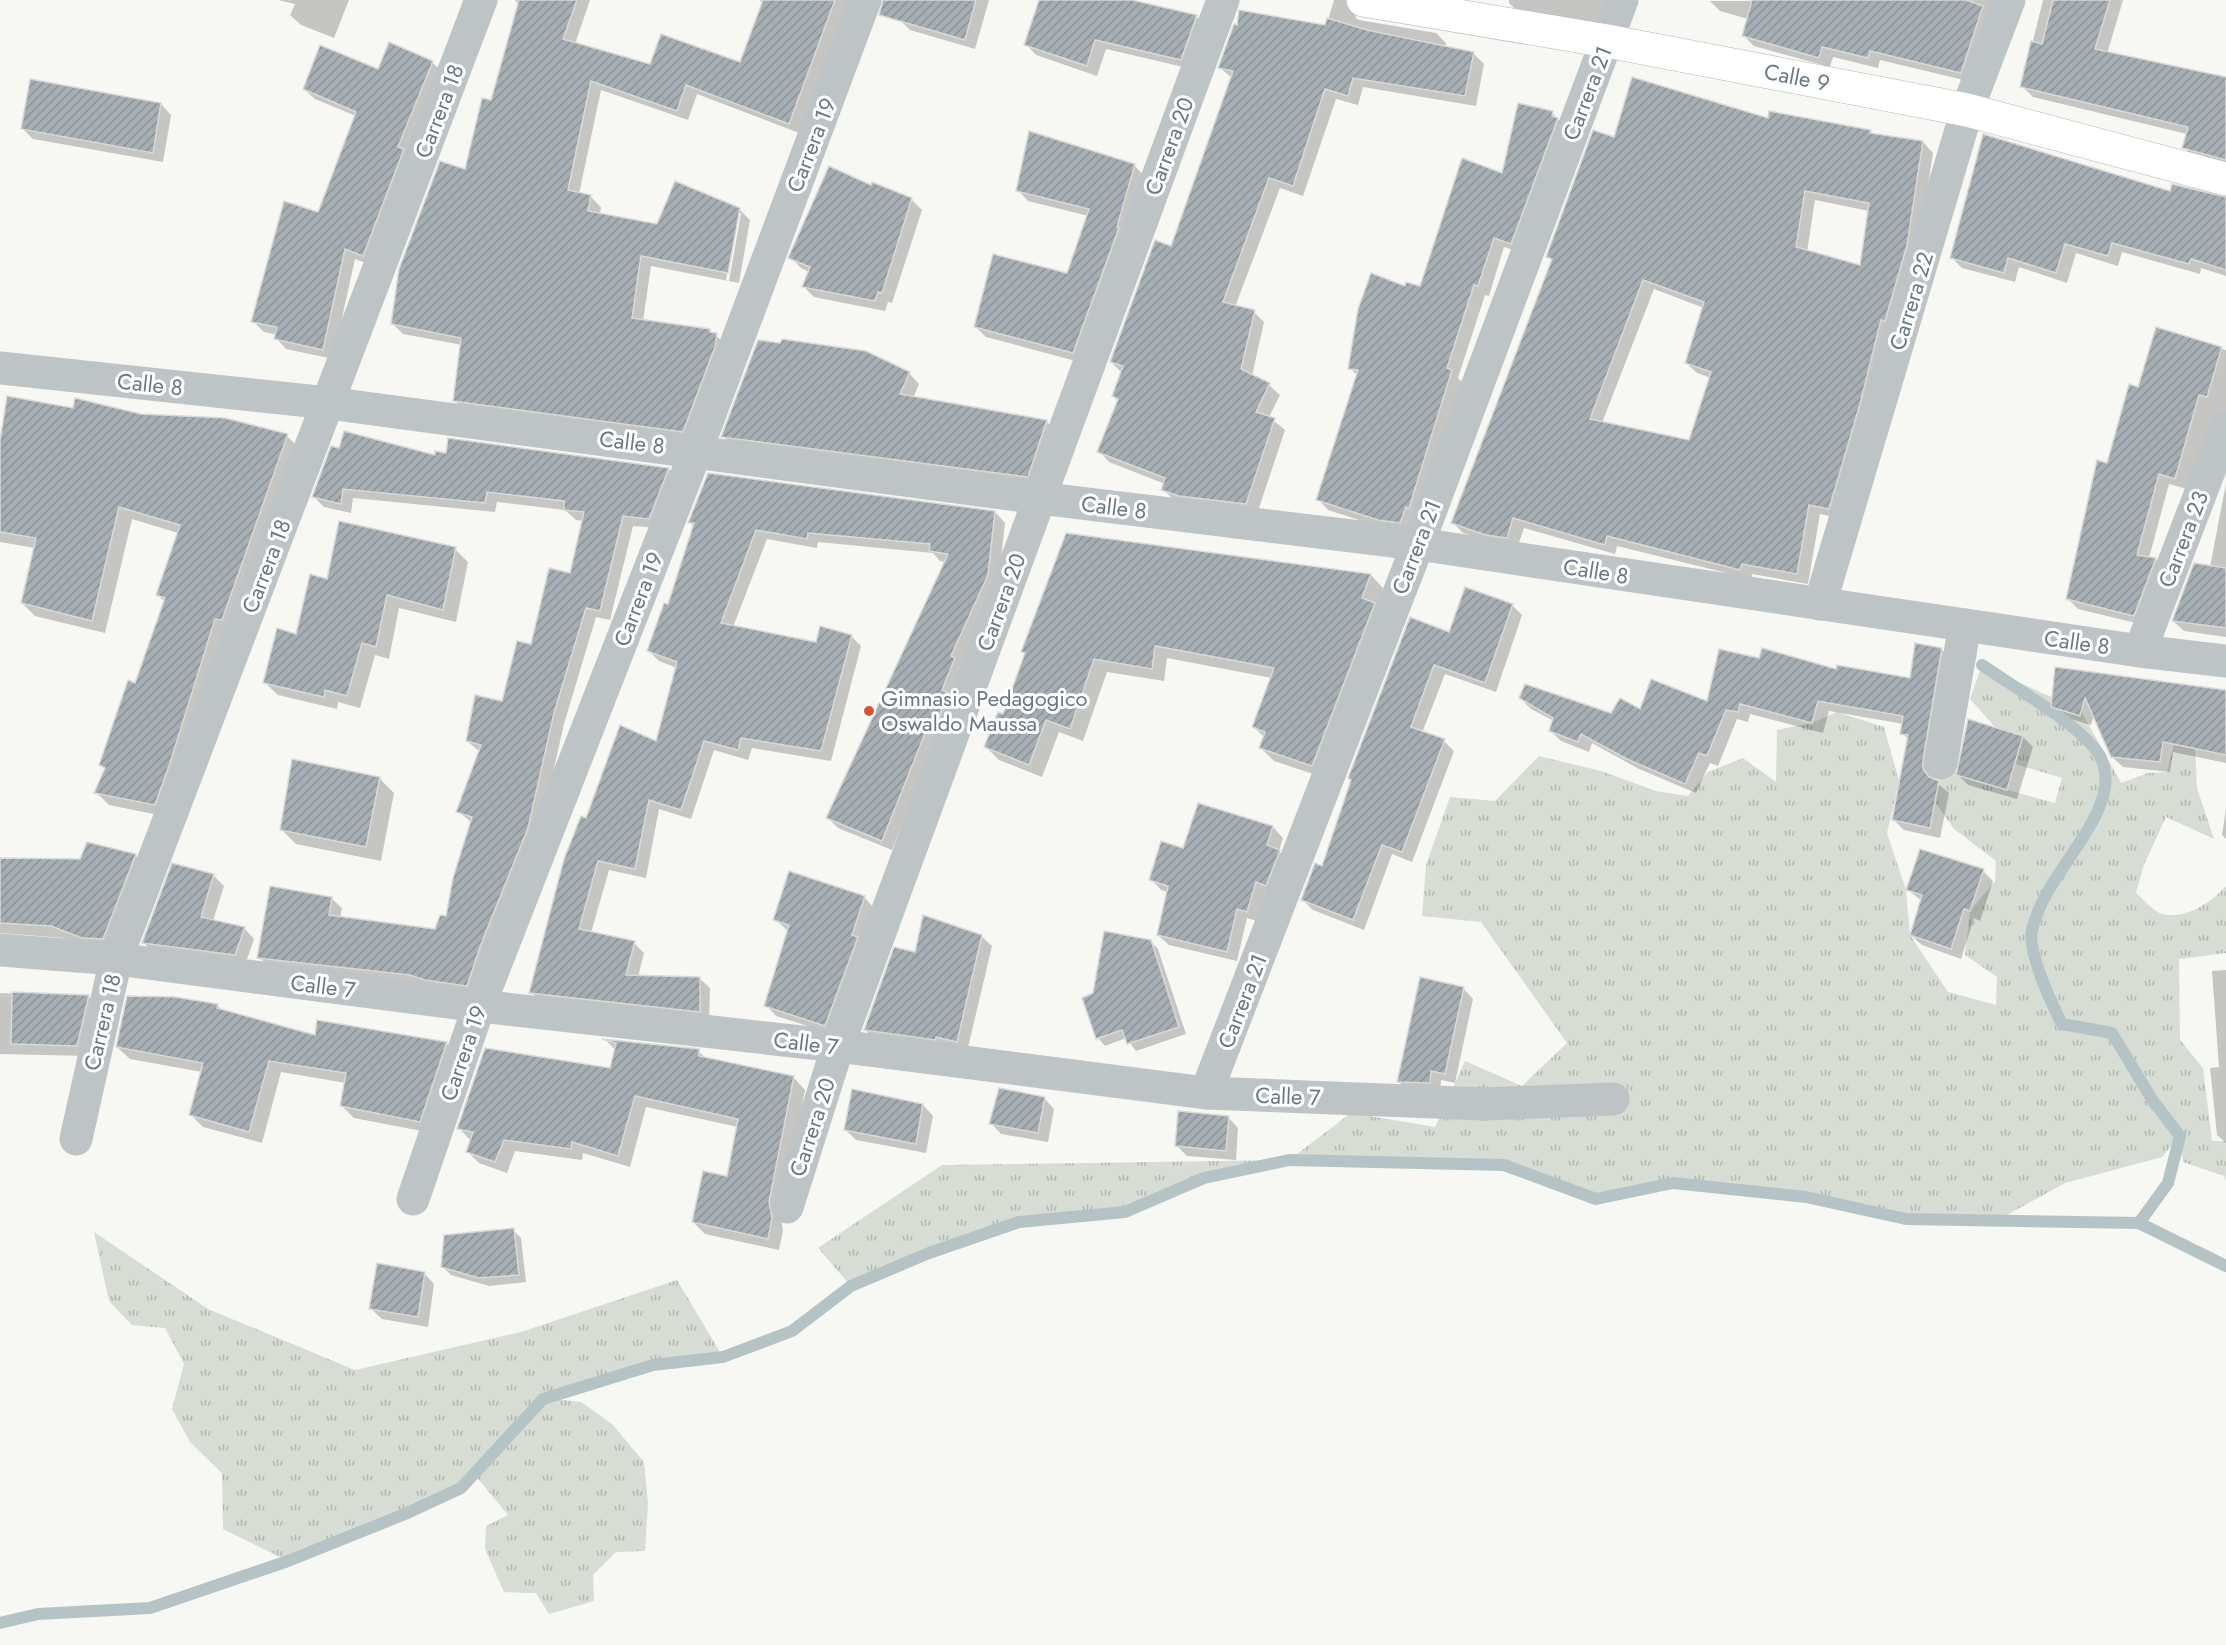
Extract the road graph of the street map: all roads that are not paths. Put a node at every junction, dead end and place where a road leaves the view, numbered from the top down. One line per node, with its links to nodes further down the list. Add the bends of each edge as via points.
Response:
1 (481, 0): 11 (street, Carrera 18)
2 (865, 0): 13 (street, Carrera 19)
3 (1223, 0): 14 (street, Carrera 20)
4 (1363, 0): 7 (main road, Calle 9)
5 (1622, 0): 7 (street, Carrera 21)
6 (2009, 0): 8 (street, Carrera 22)
7 (1606, 40): 8 (main road, Calle 9); 15 (street, Carrera 21)
8 (1967, 110): 9 (main road, Calle 9); 16 (street, Carrera 22)
9 (2226, 179)
10 (0, 368): 11 (street, Calle 8)
11 (328, 403): 13 (street, Calle 8); 22 (street, Carrera 18)
12 (2226, 427): 18 (street, Carrera 23)
13 (696, 451): 14 (street, Calle 8); 23 (street, Carrera 19)
14 (1039, 498): 15 (street, Calle 8); 24 (street, Carrera 20)
15 (1418, 544): 16 (street, Calle 8); 25 (street, Carrera 21)
16 (1820, 604): 17 (street, Calle 8)
17 (1965, 625): 18 (street, Calle 8); 20 (street)
18 (2140, 651): 19 (street, Calle 8)
19 (2226, 661)
20 (1941, 763)
21 (0, 950): 22 (street, Calle 7)
22 (116, 959): 23 (street, Calle 7); 27 (street, Carrera 18)
23 (479, 1006): 24 (street, Calle 7); 28 (street, Carrera 19)
24 (838, 1046): 25 (street, Calle 7); 29 (street, Carrera 20)
25 (1206, 1093): 26 (street, Calle 7, via 1485,1104)
26 (1613, 1099)
27 (76, 1139)
28 (413, 1199)
29 (787, 1208)

